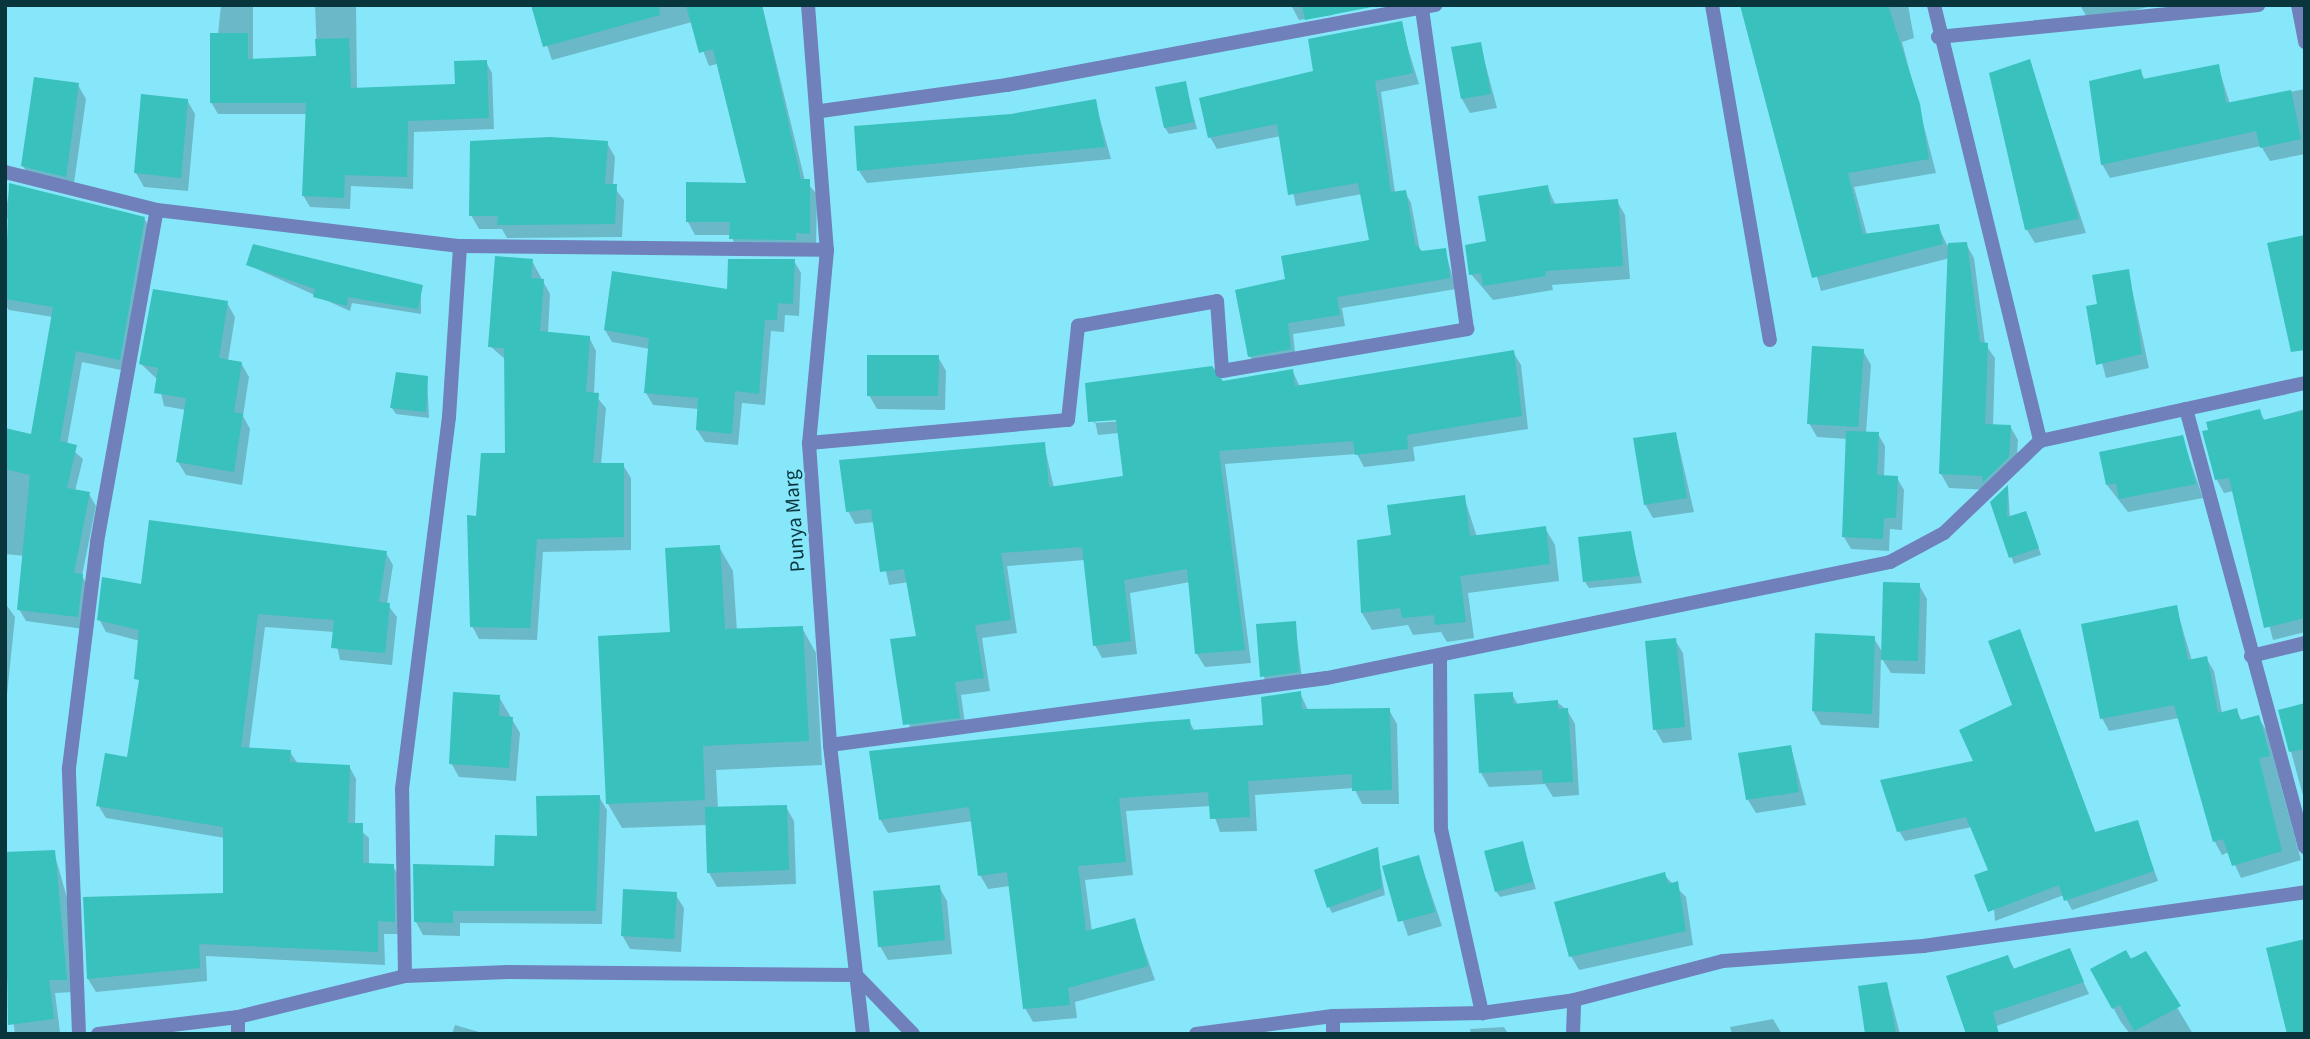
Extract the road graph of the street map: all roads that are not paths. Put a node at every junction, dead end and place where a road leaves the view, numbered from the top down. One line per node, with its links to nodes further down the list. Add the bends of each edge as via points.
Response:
1 (808, 5): 9 (street, Punya Marg)
2 (1712, 5): 14 (street)
3 (1934, 5): 7 (street)
4 (2258, 5): 7 (street)
5 (2298, 5): 8 (street)
6 (1429, 7): 9 (street, via 1007,85); 18 (street, via 1467,329 1222,371 1217,301 1078,326 1068,420)
7 (1938, 37): 17 (street)
8 (2305, 42)
9 (821, 111): 13 (street, Punya Marg)
10 (5, 172): 11 (street)
11 (158, 210): 12 (street); 31 (street, via 97,542 69,768)
12 (460, 246): 13 (street); 26 (street, via 449,417 402,789)
13 (827, 250): 18 (street, Punya Marg)
14 (1770, 340)
15 (2305, 383): 16 (street)
16 (2186, 409): 17 (street); 21 (street)
17 (2040, 441): 20 (street, via 1944,533 1890,562)
18 (809, 443): 22 (street, Punya Marg)
19 (2305, 643): 21 (street)
20 (1440, 656): 22 (street, via 1326,678); 28 (street, via 1441,829)
21 (2251, 656): 23 (street)
22 (830, 745): 25 (street, Punya Marg)
23 (2305, 847)
24 (2305, 892): 27 (street, via 1923,946 1723,961)
25 (856, 975): 26 (street); 34 (street, Punya Marg); 35 (street)
26 (405, 976): 30 (street)
27 (1574, 1000): 28 (street); 38 (street)
28 (1482, 1013): 29 (street)
29 (1333, 1016): 36 (street); 37 (street)
30 (238, 1017): 32 (street); 33 (street)
31 (79, 1034)
32 (98, 1034)
33 (238, 1034)
34 (863, 1034)
35 (913, 1034)
36 (1196, 1034)
37 (1333, 1034)
38 (1573, 1034)

